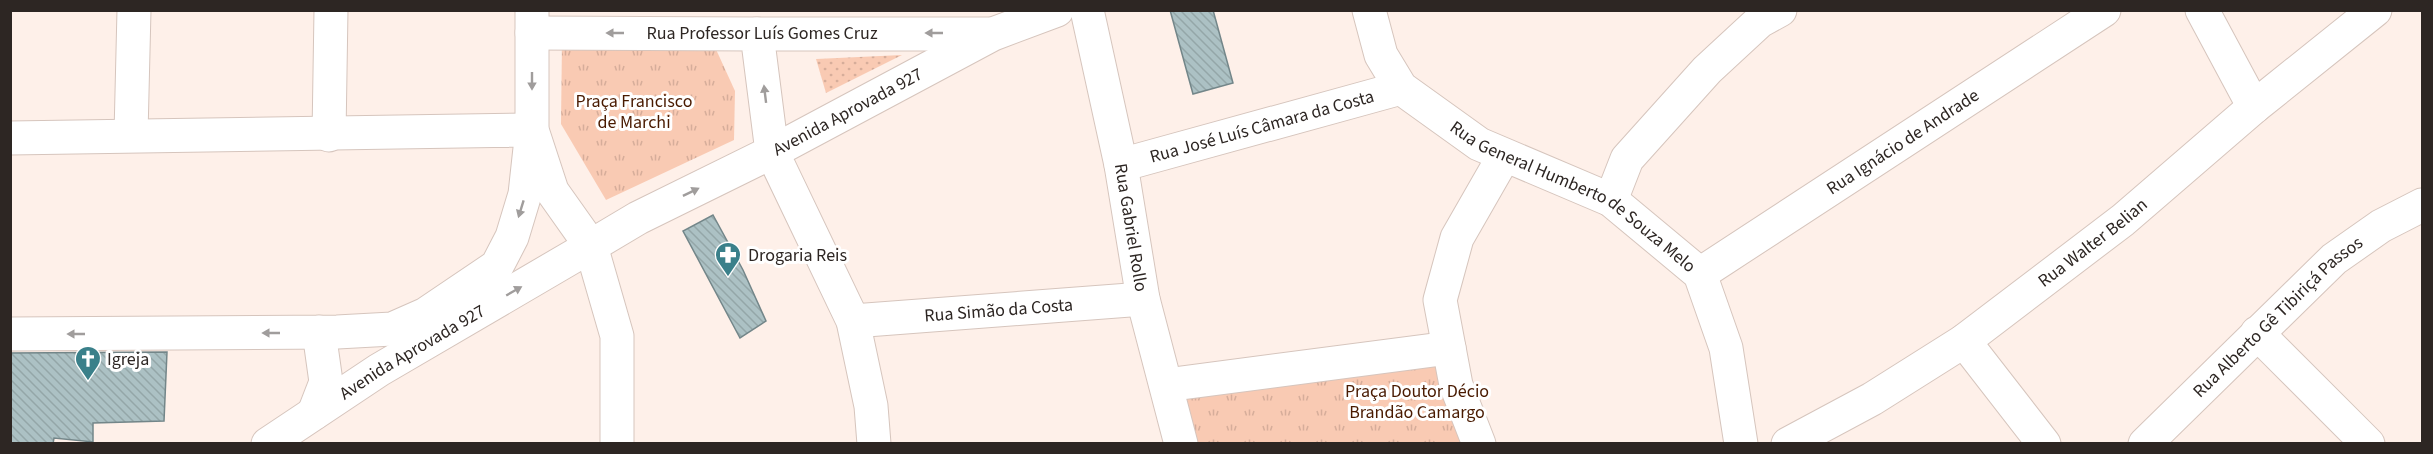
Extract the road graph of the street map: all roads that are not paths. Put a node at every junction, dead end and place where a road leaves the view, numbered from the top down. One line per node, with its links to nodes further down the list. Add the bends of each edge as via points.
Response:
1 (134, 10): 16 (street)
2 (331, 10): 17 (street)
3 (1057, 10): 12 (street, Avenida Aprovada 927)
4 (1087, 10): 21 (street, Rua Gabriel Rollo)
5 (1369, 10): 13 (street, Rua General Humberto de Souza Melo, via 1381,55)
6 (1780, 10): 22 (street, via 1760,21 1707,70 1627,159)
7 (2104, 10): 25 (street, Rua Ignácio de Andrade)
8 (2202, 10): 14 (street)
9 (2375, 10): 14 (street, Rua Walter Belian)
10 (532, 22): 11 (street, Rua Professor Luís Gomes Cruz, one-way to 10); 15 (street, one-way to 15)
11 (758, 34): 12 (street, Rua Professor Luís Gomes Cruz, one-way to 11); 19 (street, one-way to 11)
12 (993, 34): 19 (street, Avenida Aprovada 927)
13 (1401, 88): 20 (street, Rua General Humberto de Souza Melo, via 1479,144); 21 (street, Rua José Luís Câmara da Costa)
14 (2254, 107): 31 (street, Rua Walter Belian, via 2123,220)
15 (532, 130): 17 (street); 24 (street, via 552,191); 28 (street, one-way to 28, via 525,194 512,237 497,266 426,314 392,329)
16 (131, 134): 17 (street); 18 (street)
17 (329, 135)
18 (10, 138)
19 (772, 152): 24 (street, Avenida Aprovada 927, one-way to 19, via 638,218); 27 (street)
20 (1504, 156): 22 (street, Rua General Humberto de Souza Melo); 32 (street, via 1457,238 1440,300)
21 (1121, 165): 26 (street, Rua Gabriel Rollo)
22 (1611, 200): 25 (street, Rua General Humberto de Souza Melo)
23 (2422, 205): 29 (street, Rua Alberto Gê Tibiriçá Passos, via 2381,226 2334,259)
24 (591, 246): 34 (street, Avenida Aprovada 927, one-way to 24, via 379,370); 36 (street, via 616,336)
25 (1700, 274): 40 (street, Rua General Humberto de Souza Melo, via 1726,348)
26 (1143, 299): 27 (street, Rua Simão da Costa); 33 (street, Rua Gabriel Rollo)
27 (853, 321): 37 (street, via 871,405)
28 (319, 333): 30 (street, one-way to 30); 34 (street, via 326,382)
29 (2257, 333): 43 (street, Rua Alberto Gê Tibiriçá Passos); 44 (street)
30 (10, 334)
31 (1964, 341): 41 (street, Rua Walter Belian, via 1872,399); 42 (street)
32 (1449, 348): 33 (street); 39 (street, via 1456,385)
33 (1166, 385): 38 (street, Rua Gabriel Rollo)
34 (314, 413): 35 (street, Avenida Aprovada 927)
35 (268, 444)
36 (617, 444)
37 (874, 444)
38 (1181, 444)
39 (1479, 444)
40 (1741, 444)
41 (1788, 444)
42 (2044, 444)
43 (2145, 444)
44 (2368, 444)

